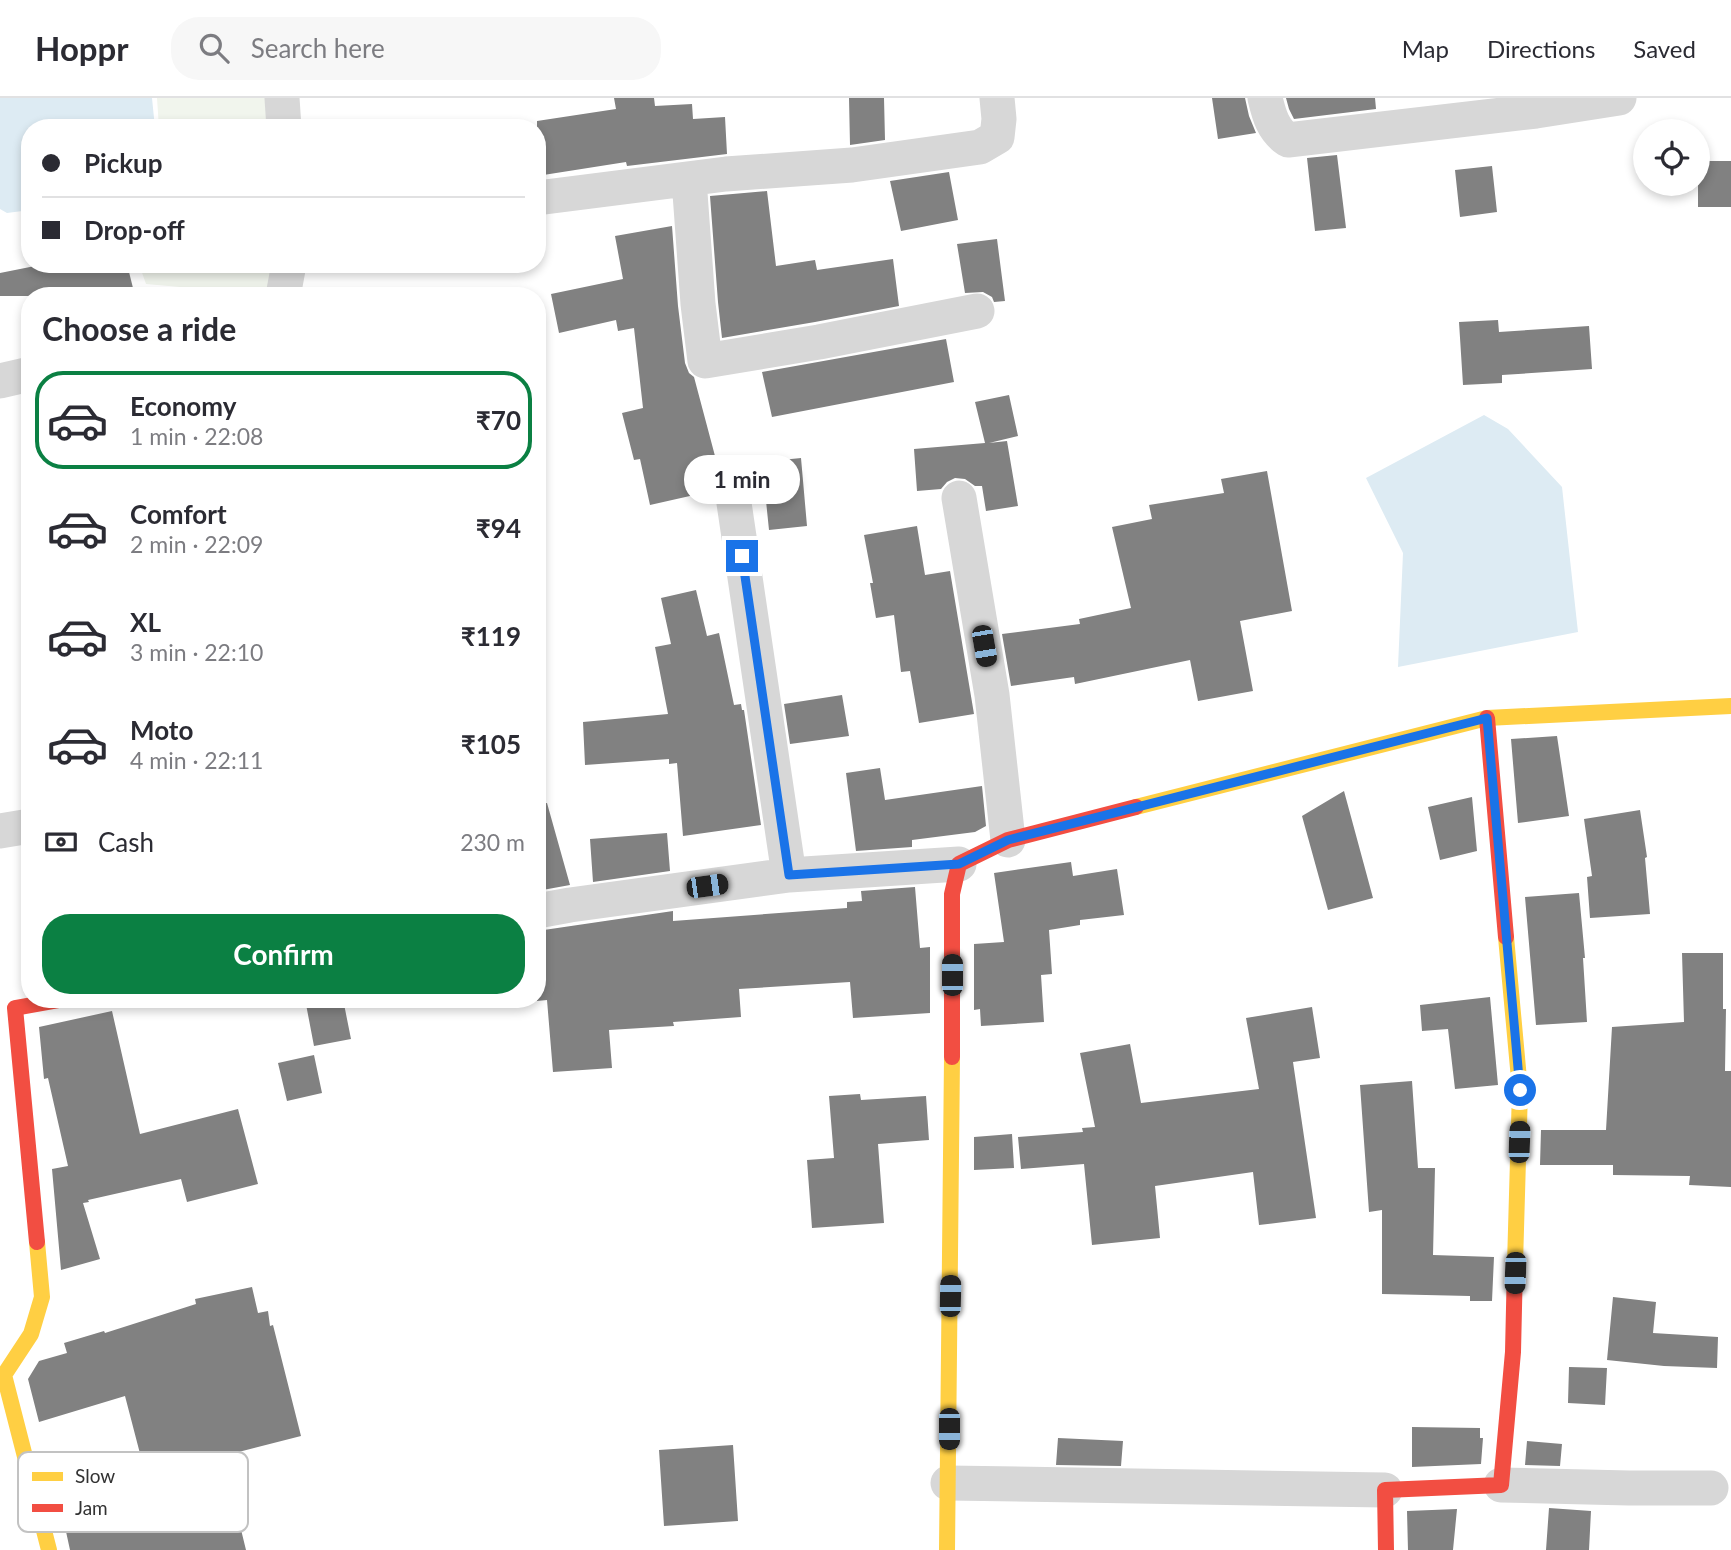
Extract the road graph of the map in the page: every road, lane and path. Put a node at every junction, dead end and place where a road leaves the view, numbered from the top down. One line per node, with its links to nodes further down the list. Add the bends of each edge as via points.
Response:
1 (282, 98): 5 (street)
2 (997, 98): 6 (street, via 997,137 981,147 852,165)
3 (1265, 98): 4 (street, via 1269,118 1288,140)
4 (1619, 98)
5 (283, 119)
6 (689, 179): 7 (street); 8 (street, via 705,362)
7 (546, 197)
8 (977, 311)
9 (21, 376): 10 (street)
10 (0, 381)
11 (730, 476): 19 (street)
12 (959, 498): 17 (street, via 992,695)
13 (1731, 706): 14 (street)
14 (1487, 718): 17 (street); 24 (street, via 1520,1090 1513,1352)
15 (21, 828): 16 (street)
16 (0, 831)
17 (1008, 840): 18 (street)
18 (959, 864): 19 (street); 23 (street, via 952,894)
19 (789, 875): 20 (street)
20 (546, 909)
21 (21, 1007): 22 (street, via 16,1008 42,1297 31,1334 4,1375)
22 (24, 1452)
23 (948, 1483): 26 (street); 29 (street)
24 (1501, 1485): 25 (street); 26 (street)
25 (1711, 1488)
26 (1385, 1489): 30 (street)
27 (44, 1532): 28 (street)
28 (49, 1550)
29 (947, 1550)
30 (1386, 1550)

